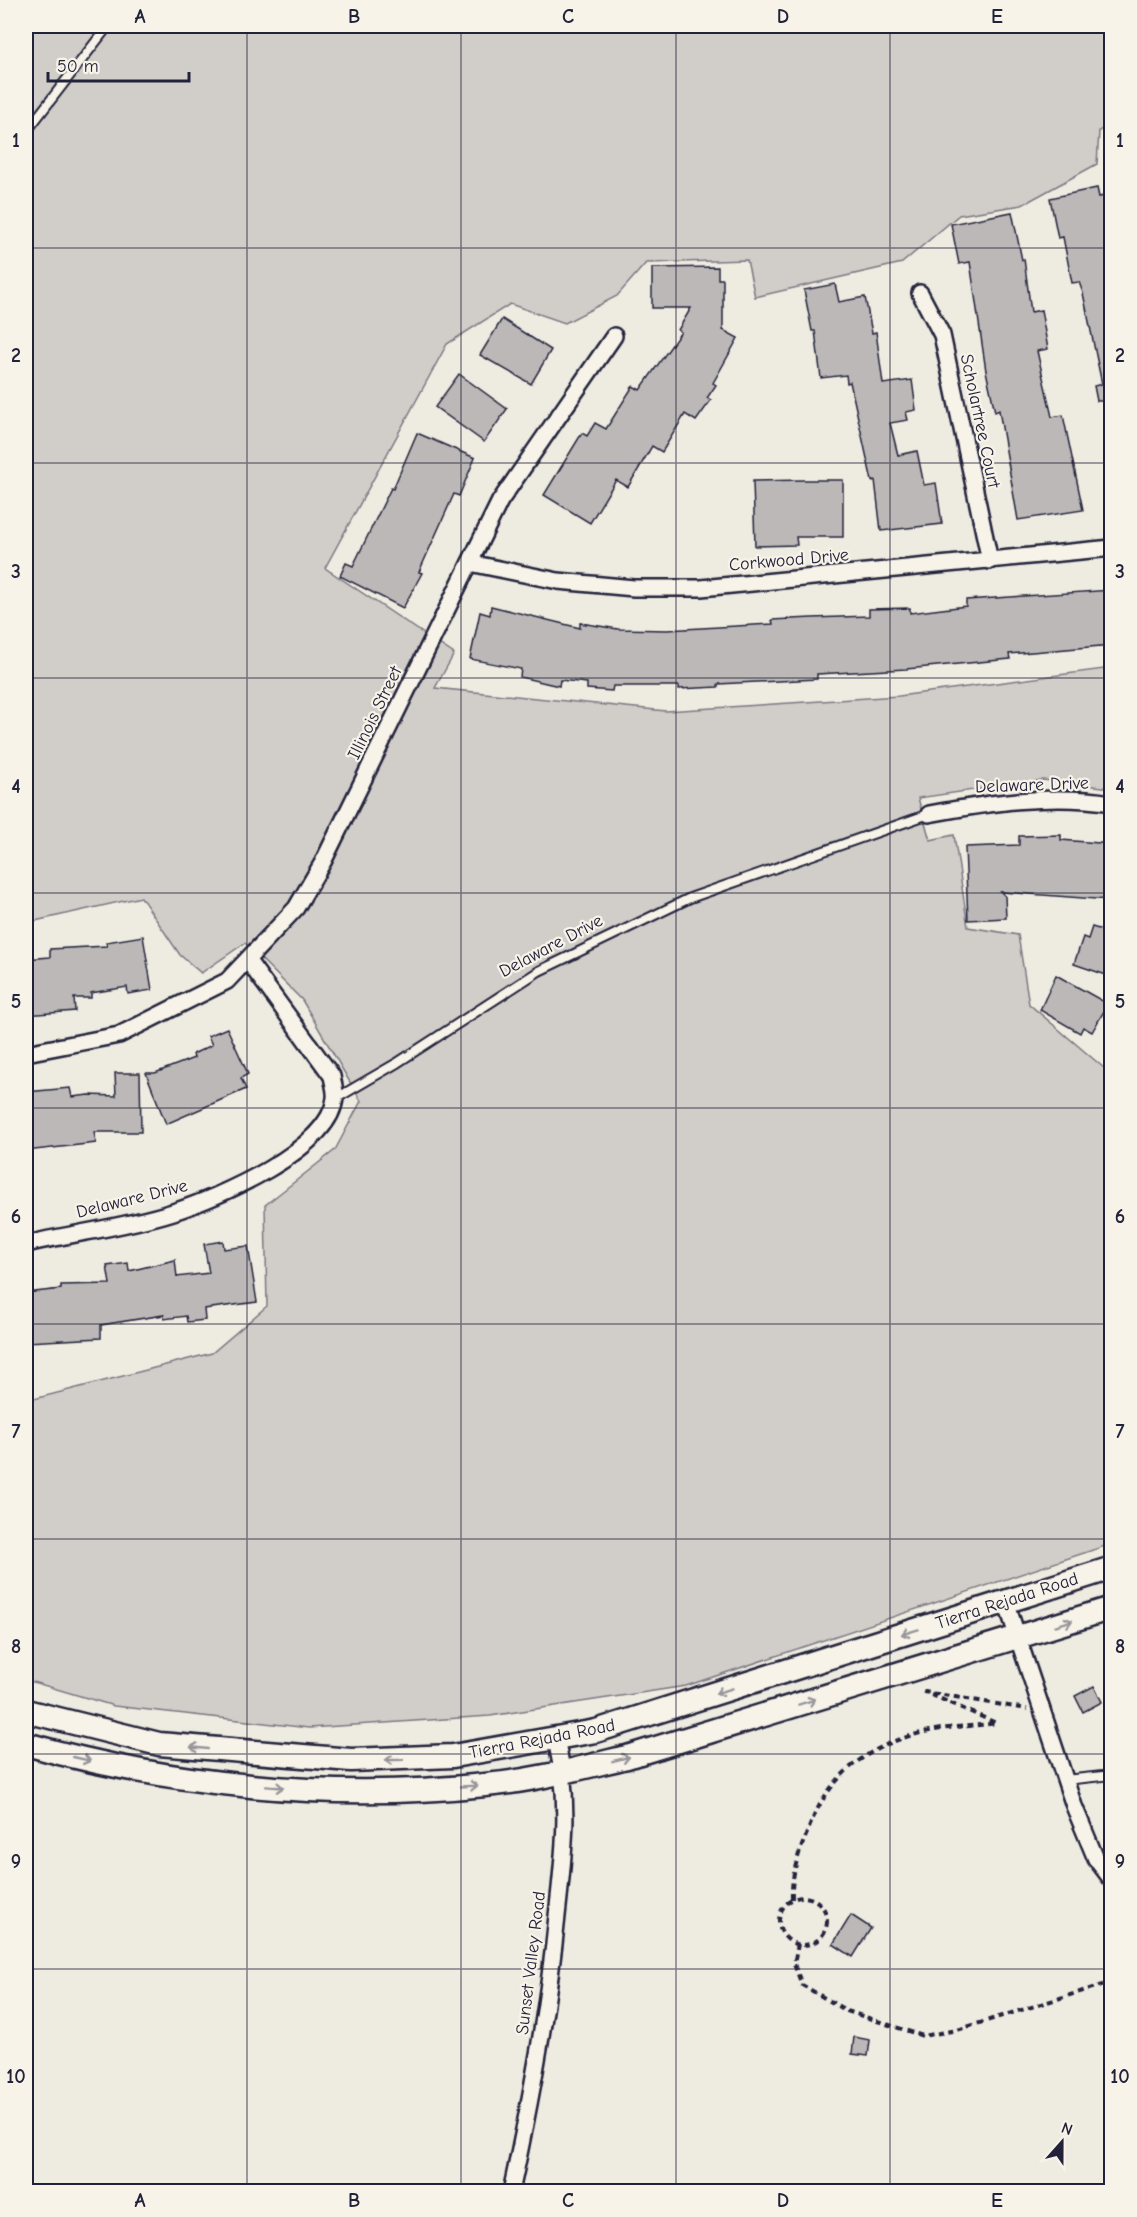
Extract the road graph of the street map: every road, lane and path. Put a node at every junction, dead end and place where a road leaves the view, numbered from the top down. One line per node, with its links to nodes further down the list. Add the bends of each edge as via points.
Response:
1 (108, 26): 2 (lane)
2 (26, 132)
3 (920, 293): 6 (street, Scholartree Court, via 942,335)
4 (614, 336): 7 (street, Illinois Street, via 500,501)
5 (1112, 548): 6 (street, Corkwood Drive)
6 (990, 561): 7 (street, Corkwood Drive, via 701,588 634,588 558,581)
7 (470, 563): 10 (street, Illinois Street, via 323,862 296,908)
8 (1112, 803): 9 (street, Delaware Drive, via 989,803)
9 (928, 814): 12 (lane, Delaware Drive, via 690,898 539,971)
10 (248, 961): 11 (street, Illinois Street, via 227,981 119,1035); 12 (street, via 332,1076)
11 (26, 1053)
12 (335, 1099): 13 (street, Delaware Drive, via 324,1126 297,1150 232,1189 172,1213)
13 (26, 1244)
14 (1112, 1568): 15 (main road, Tierra Rejada Road)
15 (1006, 1602): 17 (street); 20 (main road, Tierra Rejada Road, one-way to 20, via 596,1731)
16 (1112, 1608): 17 (main road, Tierra Rejada Road, one-way to 16)
17 (1017, 1637): 19 (street); 22 (main road, Tierra Rejada Road, one-way to 17, via 627,1757)
18 (26, 1711): 20 (main road, Tierra Rejada Road, one-way to 18, via 453,1756 351,1760 159,1744)
19 (1042, 1711): 24 (street); 26 (path, via 925,1692 996,1723 915,1736 877,1747 850,1765 833,1782 813,1816 794,1867)
20 (556, 1739): 22 (street, Sunset Valley Road)
21 (26, 1744): 22 (main road, Tierra Rejada Road, one-way to 22, via 118,1767 183,1778 324,1791 484,1785)
22 (564, 1772): 29 (street, Sunset Valley Road, via 564,1852 552,1967 533,2094)
23 (1112, 1775): 24 (lane)
24 (1065, 1780): 25 (street, via 1096,1859)
25 (1112, 1880)
26 (792, 1899): 27 (path, via 781,1910 779,1926 787,1939); 27 (path, via 815,1900 827,1919 818,1940)
27 (798, 1944): 28 (path, via 794,1964 802,1985 847,2011 923,2036 957,2030)
28 (1112, 1982)
29 (511, 2192)

